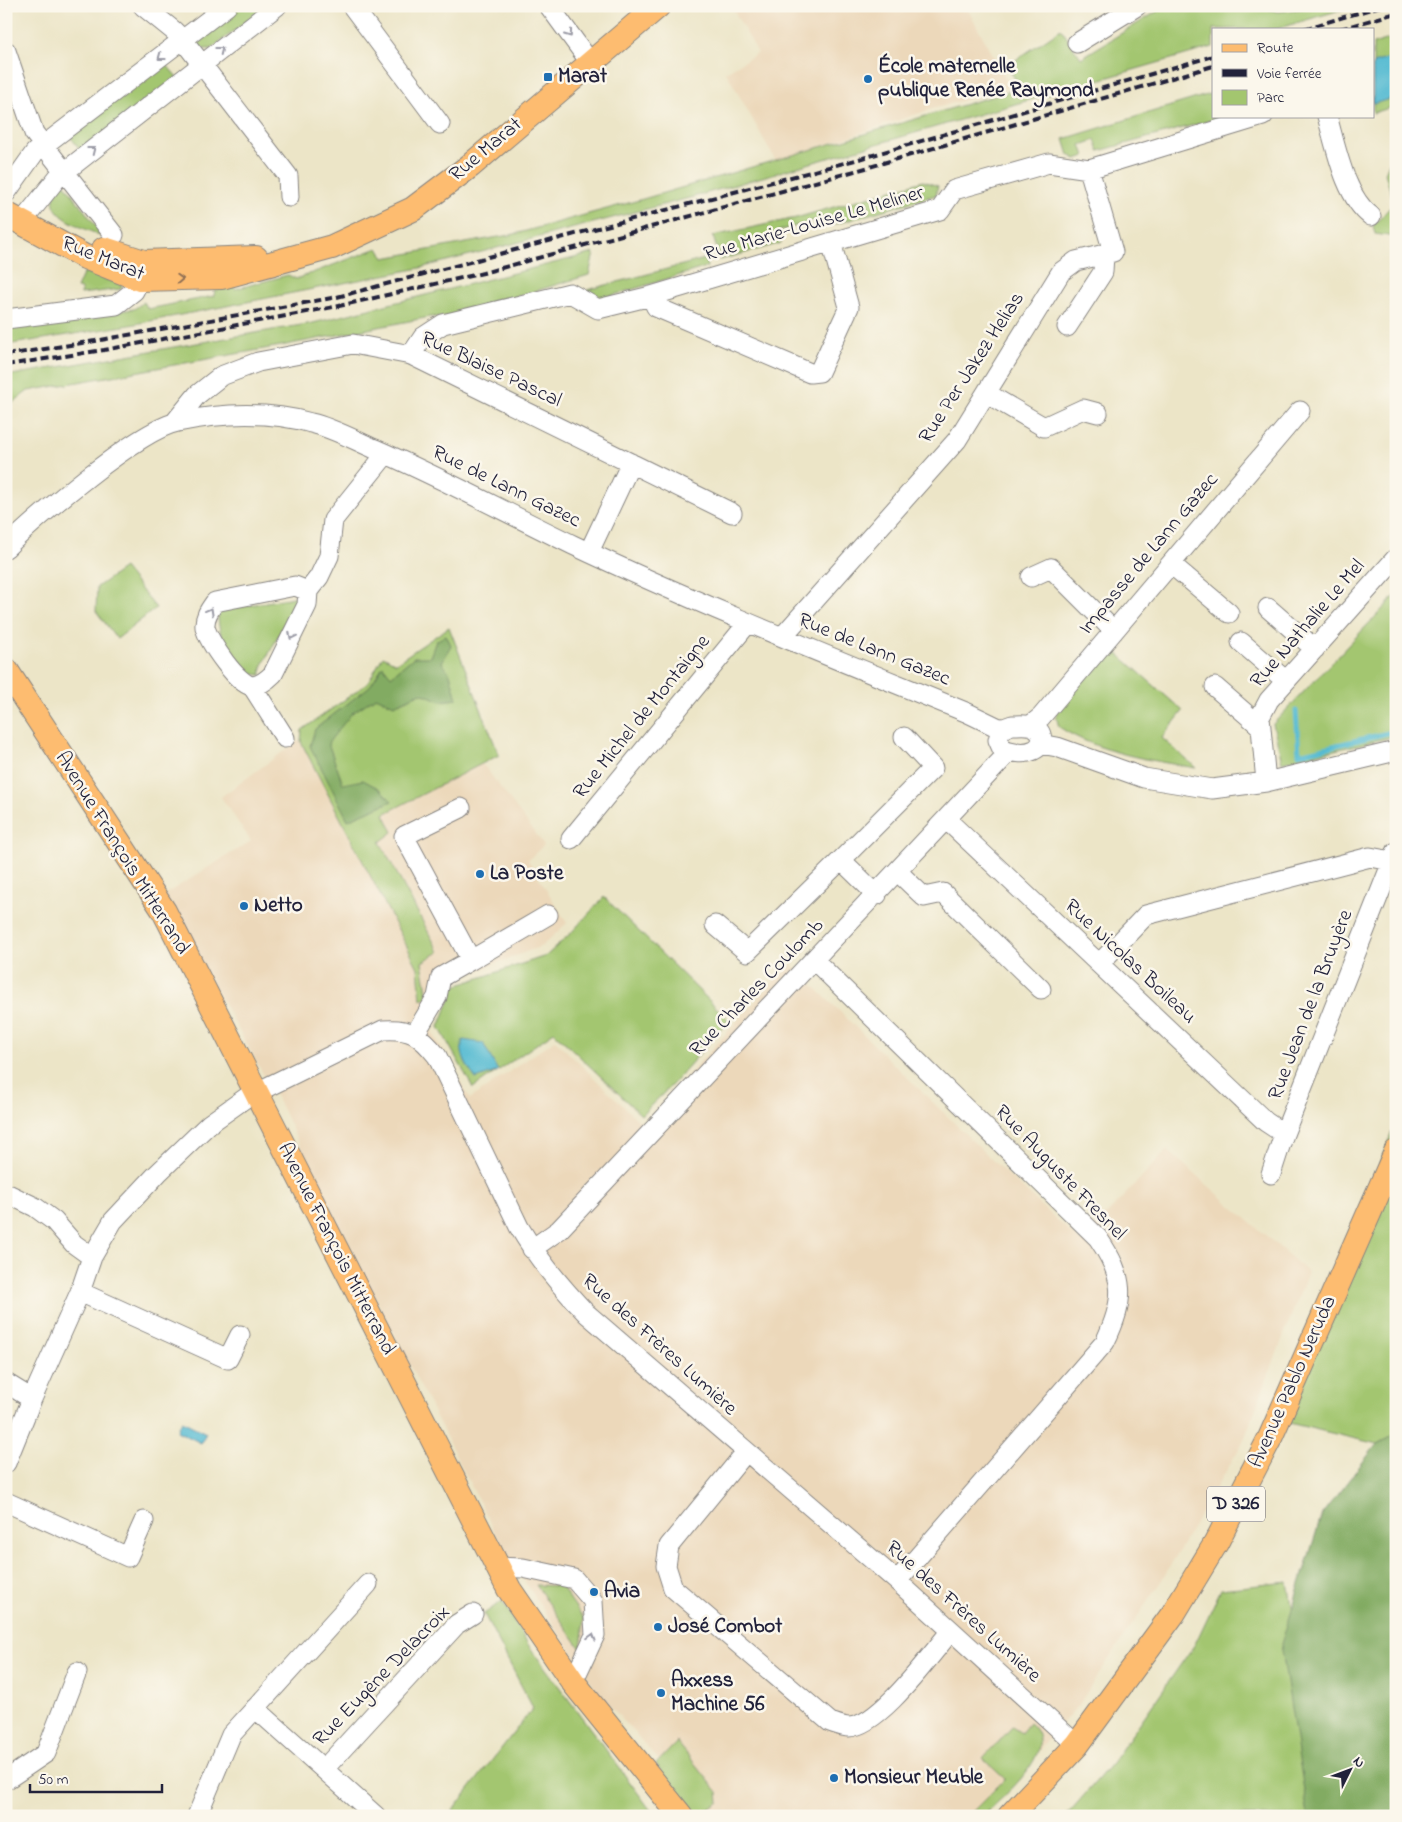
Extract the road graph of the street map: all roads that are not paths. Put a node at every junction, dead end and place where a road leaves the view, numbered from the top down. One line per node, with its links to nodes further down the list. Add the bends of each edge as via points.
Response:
1 (142, 6): 8 (street)
2 (227, 6): 8 (street)
3 (277, 6): 12 (street, one-way to 3)
4 (352, 6): 15 (street)
5 (549, 6): 11 (street, one-way to 11)
6 (658, 6): 11 (main road, Rue Marat)
7 (1137, 6): 9 (street)
8 (183, 40): 12 (street); 16 (street, one-way to 16)
9 (1077, 43)
10 (6, 52): 16 (street, via 34,133)
11 (590, 62): 27 (main road, Rue Marat, via 470,166 413,209 332,247)
12 (202, 65): 18 (street, one-way to 12); 20 (street, via 288,176)
13 (1256, 118): 17 (street, Rue Marie-Louise Le Meliner)
14 (1328, 118): 23 (street, via 1344,172 1360,208)
15 (440, 124)
16 (45, 145): 18 (street); 19 (street, via 35,152)
17 (1089, 169): 25 (street, Rue Marie-Louise Le Meliner, via 1049,163 964,187 954,190 940,210); 26 (street, via 1113,252)
18 (66, 171): 22 (street); 24 (street)
19 (6, 193)
20 (289, 197)
21 (6, 198): 22 (main road, Rue Marat)
22 (19, 216): 27 (main road, Rue Marat, via 50,224 97,247 144,262); 28 (main road, Rue Marat, via 85,257)
23 (1371, 216)
24 (114, 235)
25 (831, 242): 29 (street, Rue Marie-Louise Le Meliner); 29 (street, via 849,307 820,372 810,373 656,307)
26 (1104, 254): 31 (street, via 1103,272); 33 (street, Rue Per Jakez Helias, via 1076,261 1062,272)
27 (293, 257): 28 (main road, Rue Marat, one-way to 27, via 222,277)
28 (140, 279): 30 (street, via 134,291 116,305)
29 (651, 296): 32 (street, Rue Marie-Louise Le Meliner, via 598,309 570,293 443,324 423,336)
30 (6, 319)
31 (1067, 327)
32 (411, 355): 36 (street, Rue Blaise Pascal, via 353,344 258,362 221,376 197,395); 38 (street, Rue Blaise Pascal)
33 (986, 393): 35 (street, via 1044,427 1082,409); 50 (street, Rue Per Jakez Helias, via 957,440)
34 (1300, 411): 43 (street, Impasse de Lann Gazec)
35 (1098, 413)
36 (175, 422): 37 (street, Rue de Lann Gazec, via 239,415 278,415 315,423); 40 (street, Rue de Lann Gazec, via 133,444 27,526)
37 (386, 454): 41 (street, Rue de Lann Gazec); 45 (street, via 333,520 329,556)
38 (631, 463): 39 (street, Rue Blaise Pascal); 41 (street)
39 (732, 513)
40 (6, 548)
41 (589, 552): 48 (street, Rue de Lann Gazec)
42 (1396, 558): 52 (street, Rue Nathalie Le Mel)
43 (1171, 564): 47 (street); 49 (street, Impasse de Lann Gazec)
44 (1030, 577): 49 (street, via 1051,568)
45 (308, 591): 55 (street, one-way to 55, via 307,605 274,674); 55 (street, one-way to 45, via 241,682 212,644 205,626 207,613 215,602 295,586)
46 (1268, 608): 52 (street)
47 (1229, 613)
48 (748, 623): 50 (street, Rue de Lann Gazec); 68 (street, Rue Michel de Montaigne)
49 (1114, 631): 57 (street, Impasse de Lann Gazec)
50 (782, 637): 59 (street, Rue de Lann Gazec)
51 (1241, 642): 54 (street)
52 (1315, 649): 54 (street, Rue Nathalie Le Mel)
53 (6, 670): 80 (main road, Avenue François Mitterrand, via 164,911)
54 (1286, 682): 58 (street, Rue Nathalie Le Mel, via 1269,700 1260,717)
55 (252, 686): 61 (street)
56 (1215, 687): 58 (street)
57 (1031, 725): 59 (street, via 1012,724); 62 (street, via 1039,729)
58 (1260, 726): 65 (street, Rue Nathalie Le Mel)
59 (1001, 729): 64 (street, via 998,740 1002,749)
60 (904, 737): 70 (street, via 933,768)
61 (285, 738)
62 (1041, 744): 64 (street, via 1034,750); 65 (street, via 1144,778 1212,790)
63 (1396, 751): 65 (street)
64 (1009, 752): 67 (street, Rue Charles Coulomb)
65 (1266, 782)
66 (461, 808): 75 (street, via 404,836)
67 (947, 820): 71 (street, Rue Charles Coulomb); 77 (street, Rue Nicolas Boileau)
68 (571, 839)
69 (1394, 857): 77 (street, via 1370,857 1146,915); 81 (street, Rue Jean de la Bruyère)
70 (841, 860): 72 (street); 74 (street, via 747,952)
71 (898, 872): 72 (street, Rue Charles Coulomb); 78 (street, via 924,897 943,894)
72 (877, 895): 76 (street, Rue Charles Coulomb)
73 (548, 915): 75 (street)
74 (715, 924)
75 (471, 960): 79 (street, via 441,977 438,997)
76 (815, 961): 85 (street, Rue Charles Coulomb, via 559,1230); 96 (street, Rue Auguste Fresnel, via 1098,1238 1114,1261 1121,1292 1116,1318 1105,1342)
77 (1099, 964): 81 (street, Rue Nicolas Boileau, via 1266,1122)
78 (1041, 988)
79 (415, 1034): 80 (street, via 399,1029 383,1030); 85 (street, Rue des Frères Lumière, via 437,1056)
80 (257, 1092): 86 (street, via 209,1124 158,1173 113,1221); 95 (main road, Avenue François Mitterrand)
81 (1284, 1134): 83 (street, Rue Jean de la Bruyère)
82 (1396, 1152): 103 (main road, Avenue Pablo Neruda / D 326, via 1270,1438 1216,1543 1173,1614)
83 (1271, 1174)
84 (6, 1193): 86 (street, via 35,1207 54,1221 74,1244)
85 (532, 1249): 91 (street, Rue des Frères Lumière, via 586,1313)
86 (92, 1258): 87 (street)
87 (80, 1292): 88 (street, via 228,1358); 90 (street)
88 (240, 1335)
89 (6, 1383): 90 (street)
90 (32, 1399): 92 (street)
91 (746, 1452): 96 (street, Rue des Frères Lumière); 99 (street, via 670,1546 666,1566 673,1588 830,1722 849,1727 866,1722 883,1709)
92 (6, 1463)
93 (6, 1502): 94 (street, via 128,1557)
94 (144, 1521)
95 (498, 1568): 101 (main road, Avenue François Mitterrand); 101 (street, one-way to 95, via 595,1635 593,1601 574,1579 523,1568)
96 (897, 1581): 99 (street, Rue des Frères Lumière)
97 (368, 1584): 102 (street)
98 (473, 1614): 104 (street, Rue Eugène Delacroix, via 457,1624)
99 (951, 1631): 103 (street, Rue des Frères Lumière)
100 (77, 1672): 105 (street, via 46,1753)
101 (572, 1682): 108 (main road, Avenue François Mitterrand)
102 (256, 1708): 104 (street); 106 (street, via 231,1735)
103 (1078, 1745): 109 (main road, Avenue Pablo Neruda / D 326)
104 (324, 1769): 107 (street)
105 (6, 1780)
106 (197, 1816)
107 (376, 1816)
108 (681, 1816)
109 (1010, 1816)

